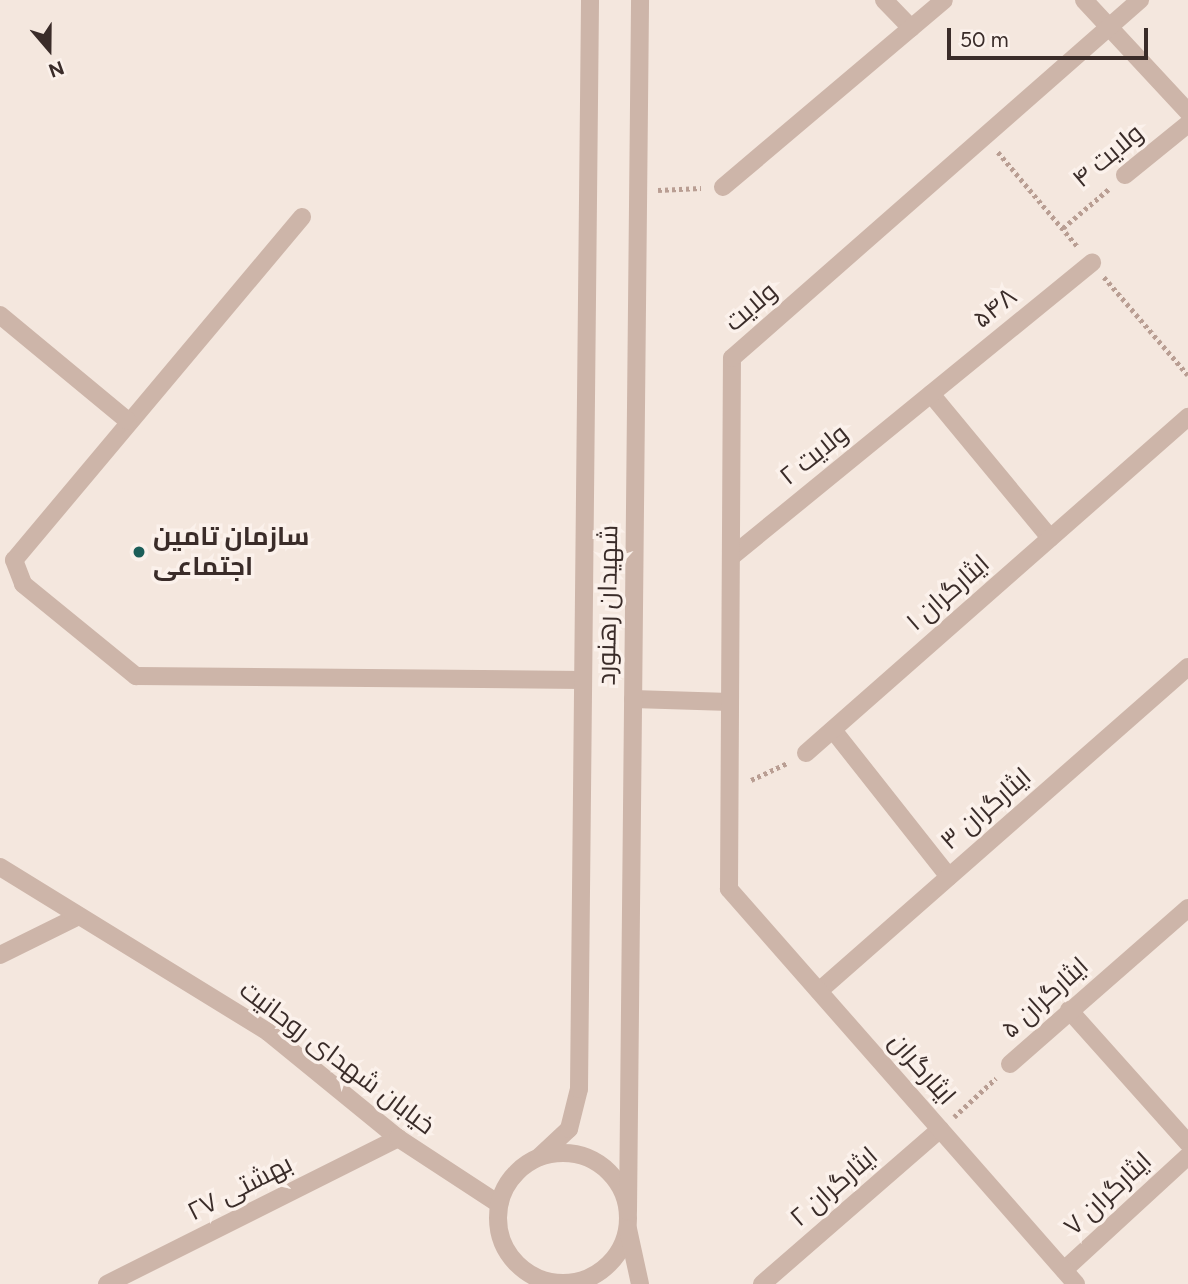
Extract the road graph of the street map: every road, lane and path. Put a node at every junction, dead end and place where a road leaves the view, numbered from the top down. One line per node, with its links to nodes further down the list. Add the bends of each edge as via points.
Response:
1 (590, 0): 24 (street, شهیدان رهنورد)
2 (640, 0): 13 (street, شهیدان رهنورد)
3 (884, 0): 8 (street)
4 (944, 0): 8 (street)
5 (1084, 0): 7 (street)
6 (1140, 0): 7 (street, ولایت)
7 (1109, 27): 9 (street); 22 (street, ولایت, via 732,358)
8 (911, 28): 12 (street)
9 (1188, 112)
10 (1188, 124): 11 (street, ولایت ۴)
11 (1125, 175): 15 (path, ولایت ۴)
12 (723, 187): 13 (path)
13 (638, 190): 26 (street, شهیدان رهنورد)
14 (302, 218): 20 (street)
15 (1063, 228)
16 (1092, 262): 18 (street, ۵۴۸)
17 (0, 315): 20 (street)
18 (931, 394): 21 (street); 22 (street, ولایت ۲)
19 (1188, 417): 21 (street, ایثارگران ۱)
20 (128, 421): 24 (street, via 14,560 23,584 136,676)
21 (1050, 538): 28 (street, ایثارگران ۱)
22 (731, 556): 27 (street, ولایت)
23 (1182, 672): 25 (street); 32 (street, ایثارگران ۳)
24 (583, 680): 44 (street, شهیدان رهنورد, via 579,1089 569,1129)
25 (1188, 691)
26 (633, 699): 27 (street); 46 (street, شهیدان رهنورد)
27 (730, 702): 30 (street, ولایت)
28 (833, 730): 29 (street, ایثارگران ۱); 32 (street)
29 (806, 753): 30 (path, via 756,780)
30 (730, 782): 33 (street, ولایت)
31 (0, 867): 35 (street, خیابان شهدای روحانیت)
32 (949, 877): 37 (street, ایثارگران ۳)
33 (729, 889): 37 (street, ایثارگران)
34 (1188, 908): 38 (street, ایثارگران ۵)
35 (79, 916): 36 (street); 41 (street, خیابان شهدای روحانیت, via 268,1032)
36 (0, 955)
37 (819, 991): 40 (street, ایثارگران)
38 (1069, 1010): 39 (street, ایثارگران ۵); 42 (street)
39 (1010, 1064): 40 (path, ایثارگران ۵)
40 (940, 1129): 48 (street, ایثارگران); 52 (street, ایثارگران ۲)
41 (398, 1138): 45 (street, خیابان شهدای روحانیت); 49 (street, بهشتی ۲۷)
42 (1188, 1143)
43 (1188, 1156): 48 (street, ایثارگران ۷)
44 (539, 1157): 45 (street, via 512,1177); 46 (street, via 564,1153 589,1158 615,1179)
45 (499, 1204): 47 (street, via 502,1241)
46 (628, 1219): 47 (street, via 614,1259 586,1279 552,1282); 51 (street)
47 (522, 1268): 50 (street)
48 (1064, 1270): 53 (street, ایثارگران)
49 (107, 1284)
50 (535, 1284)
51 (640, 1284)
52 (762, 1284)
53 (1076, 1284)

